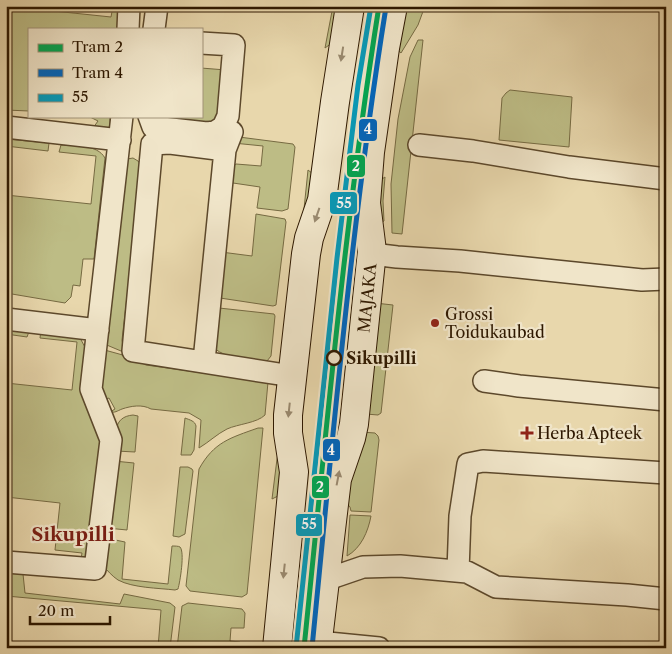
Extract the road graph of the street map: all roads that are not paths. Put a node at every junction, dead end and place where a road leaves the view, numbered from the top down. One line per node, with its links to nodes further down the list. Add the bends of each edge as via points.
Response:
1 (129, 6): 5 (street)
2 (157, 6): 6 (street)
3 (350, 6): 19 (street, one-way to 19, via 322,200 306,254)
4 (393, 6): 14 (street, MAJAKA, via 368,169 366,203)
5 (128, 28)
6 (154, 28)
7 (202, 43): 9 (street, via 234,45 228,116 223,127 215,132 153,127)
8 (122, 118): 11 (street)
9 (150, 118)
10 (6, 127): 11 (street)
11 (120, 140): 17 (street)
12 (419, 145): 13 (street)
13 (666, 179)
14 (372, 254): 15 (street, via 642,280); 25 (street, MAJAKA, one-way to 14, via 337,478 354,424)
15 (666, 279)
16 (6, 319): 17 (street)
17 (98, 330): 23 (street, via 91,389 111,440 95,570)
18 (204, 362): 18 (street, via 228,141 152,144 133,351); 19 (street)
19 (292, 376): 28 (street, one-way to 28, via 288,425 294,472)
20 (484, 381): 21 (street)
21 (666, 400)
22 (666, 473): 24 (street, via 483,461 468,464 460,516)
23 (6, 562)
24 (458, 572): 25 (street, via 400,566 363,567); 26 (street, via 467,572 496,587)
25 (325, 580): 27 (street, MAJAKA)
26 (666, 600)
27 (318, 645): 29 (street)
28 (277, 648)
29 (379, 648)

